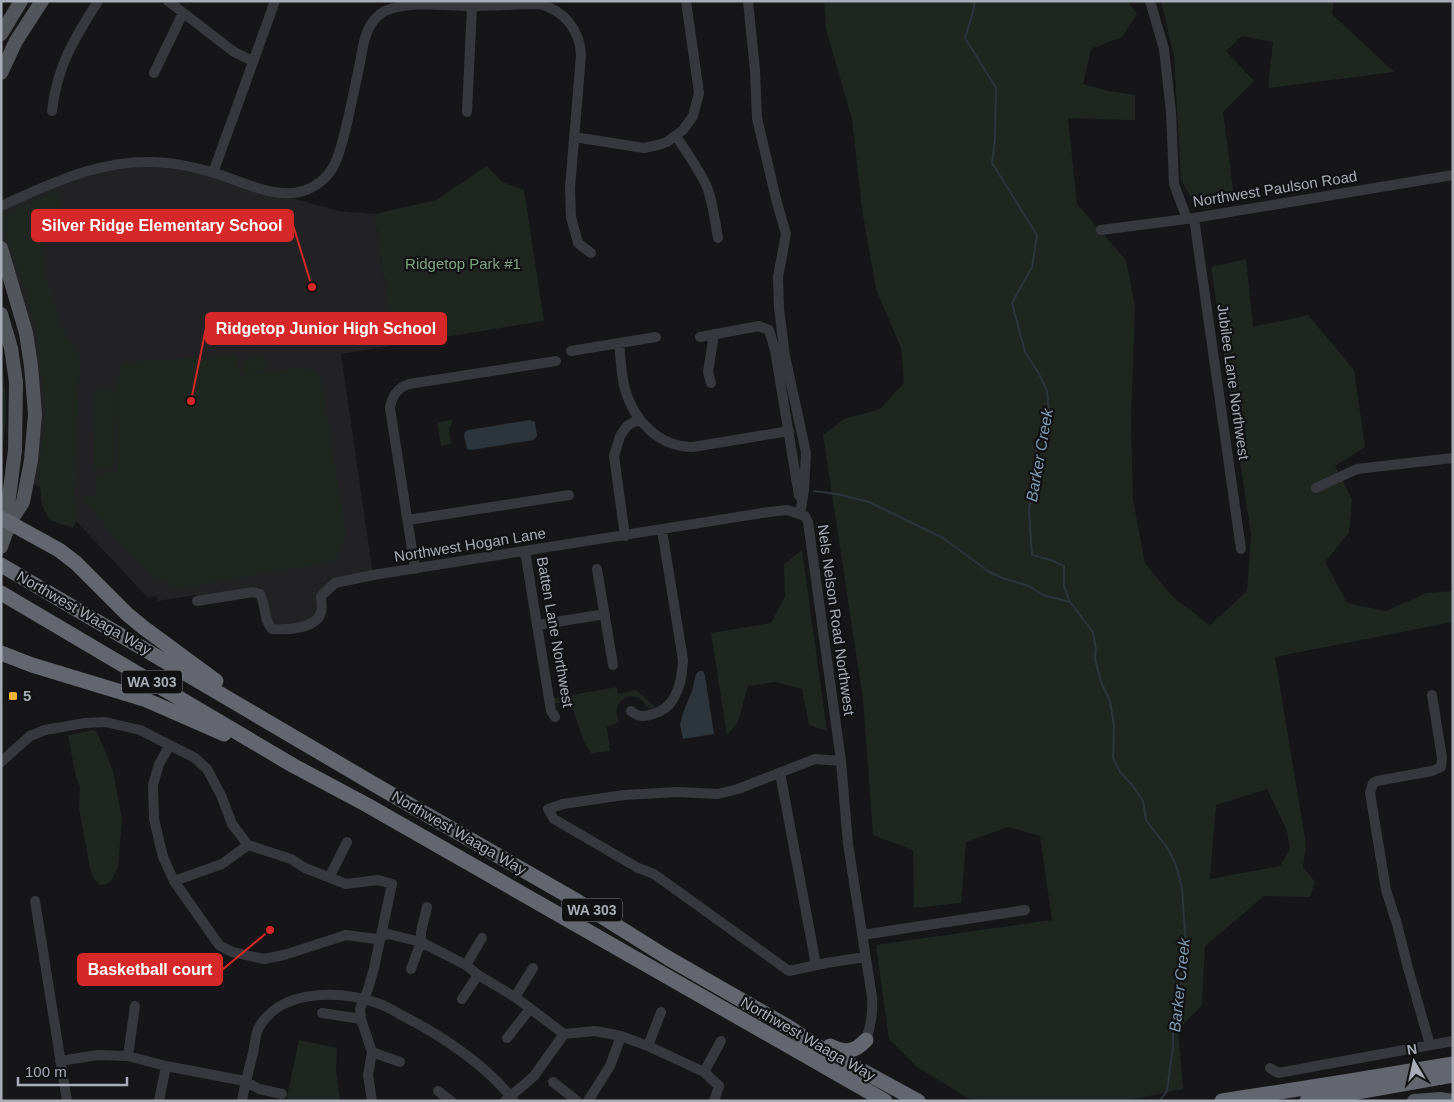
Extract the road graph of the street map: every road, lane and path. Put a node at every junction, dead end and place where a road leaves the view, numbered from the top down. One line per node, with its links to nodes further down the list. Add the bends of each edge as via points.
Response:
1 (21, 1): 12 (main road)
2 (42, 1): 13 (main road)
3 (98, 1): 17 (street, via 68,50 56,85)
4 (168, 1): 11 (street)
5 (275, 1): 14 (street)
6 (686, 1): 19 (street, via 699,94 693,116)
7 (748, 1): 42 (street, Nels Nelson Road Northwest, via 758,118 786,234 778,277 778,308 806,453)
8 (1150, 1): 24 (street, Jubilee Lane Northwest, via 1164,49 1174,184)
9 (429, 3): 10 (street); 21 (street, via 403,5 385,12 374,21 364,38 343,143 337,160 323,180 301,192 282,193 262,190)
10 (472, 6): 18 (street); 20 (street, via 539,4 557,11 569,22 577,33 581,55)
11 (183, 13): 14 (street, via 234,52); 16 (street)
12 (2, 32): 13 (street)
13 (16, 41): 15 (main road)
14 (253, 61): 21 (street)
15 (1, 73)
16 (154, 73)
17 (52, 111)
18 (467, 112)
19 (676, 136): 20 (street, via 644,148); 26 (street, via 706,187)
20 (574, 137): 27 (street, via 570,211 578,244)
21 (213, 173): 23 (street, via 168,163 133,162 105,166 75,174)
22 (1453, 175): 24 (street, Northwest Paulson Road)
23 (1, 206)
24 (1191, 219): 25 (street, Northwest Paulson Road); 48 (street, Jubilee Lane Northwest)
25 (1101, 230)
26 (718, 238)
27 (591, 253)
28 (2, 256): 43 (main road, via 26,333 35,414 23,502)
29 (1, 314): 43 (main road, via 16,382 15,450)
30 (714, 334): 31 (street); 36 (street, via 708,372); 38 (street, via 759,326 769,330)
31 (700, 336)
32 (656, 337): 33 (street)
33 (618, 344): 34 (street); 37 (street, via 625,388)
34 (571, 351)
35 (556, 361): 44 (street, via 409,384 396,392 390,408)
36 (711, 383)
37 (639, 419): 38 (street, via 658,438 682,447); 46 (street, via 627,426 620,436 614,456)
38 (789, 431): 42 (street)
39 (1453, 458): 40 (street, via 1357,469)
40 (1316, 488)
41 (569, 495): 44 (street)
42 (801, 511): 45 (street, Northwest Hogan Lane, via 769,512); 64 (street, Nels Nelson Road Northwest, via 808,522)
43 (6, 520): 47 (main road); 62 (highway, via 67,556 144,628)
44 (408, 520): 51 (street)
45 (662, 530): 46 (street, Northwest Hogan Lane); 60 (street, via 683,660 682,676 677,694 666,709 646,716)
46 (625, 536): 49 (street, Northwest Hogan Lane)
47 (1, 547)
48 (1241, 549)
49 (525, 551): 51 (street, Northwest Hogan Lane); 56 (street, Batten Lane Northwest)
50 (1, 565): 62 (highway, Northwest Waaga Way / WA 303)
51 (415, 569): 54 (street, Northwest Hogan Lane, via 335,583 321,596 322,612 309,625 272,628 267,623 264,600 253,592)
52 (597, 569): 55 (street)
53 (6, 596): 66 (highway, Northwest Waaga Way / WA 303)
54 (197, 601)
55 (605, 614): 56 (street); 58 (street)
56 (538, 625): 61 (street, Batten Lane Northwest, via 551,711)
57 (1, 653): 66 (highway, via 144,699)
58 (613, 665)
59 (1432, 695): 100 (street, via 1441,767 1377,781 1370,793 1386,890)
60 (631, 710)
61 (555, 717)
62 (267, 720): 93 (highway, Northwest Waaga Way / WA 303)
63 (170, 746): 65 (street, via 140,730 105,722 85,723 30,736); 69 (street, via 195,758 207,769 232,824); 71 (street, via 159,764 153,785 154,819 163,857)
64 (841, 761): 67 (street, via 815,760); 75 (street, Nels Nelson Road Northwest, via 848,844)
65 (1, 762)
66 (294, 766): 124 (highway, Northwest Waaga Way / WA 303)
67 (780, 773): 81 (street); 81 (street, via 738,790 718,794 624,794 548,809 554,819 654,874 789,971)
68 (347, 842): 70 (street)
69 (248, 845): 70 (street); 71 (street, via 222,864)
70 (330, 876): 76 (street, via 346,884 378,880 392,884)
71 (174, 881): 76 (street, via 219,945 232,952 264,959 346,935 376,940)
72 (35, 901): 104 (street)
73 (427, 907): 78 (street)
74 (1025, 910): 75 (street)
75 (862, 935): 79 (street, Nels Nelson Road Northwest)
76 (381, 936): 78 (street, via 388,934); 87 (street, via 368,989)
77 (482, 938): 80 (street)
78 (421, 942): 80 (street); 83 (street)
79 (865, 957): 81 (street); 97 (street, Nels Nelson Road Northwest, via 872,1010)
80 (466, 965): 84 (street)
81 (816, 965)
82 (533, 968): 85 (street)
83 (411, 970)
84 (478, 975): 85 (street); 86 (street)
85 (515, 997): 89 (street)
86 (462, 999)
87 (362, 1000): 92 (street); 110 (street, via 338,995 312,995 285,1002 258,1028); 114 (street, via 388,1008 455,1047 479,1066)
88 (136, 1006): 103 (street)
89 (530, 1009): 94 (street); 96 (street)
90 (661, 1012): 101 (street)
91 (322, 1013): 92 (street)
92 (361, 1019): 102 (street)
93 (790, 1028): 97 (highway, via 839,1050 851,1052); 115 (highway, Northwest Waaga Way / WA 303)
94 (564, 1034): 95 (street, via 595,1031); 114 (street, via 534,1076)
95 (620, 1036): 101 (street); 122 (street, via 610,1066)
96 (507, 1038)
97 (866, 1040): 115 (highway, via 865,1053 872,1070)
98 (721, 1041): 109 (street)
99 (1453, 1041): 100 (street)
100 (1430, 1045): 108 (street, via 1278,1073)
101 (648, 1046): 109 (street)
102 (372, 1052): 105 (street); 119 (street, via 368,1075)
103 (128, 1056): 104 (street); 106 (street)
104 (60, 1061): 116 (street)
105 (400, 1062)
106 (166, 1066): 110 (street); 117 (street)
107 (1451, 1066): 125 (highway); 126 (highway)
108 (1270, 1068)
109 (704, 1072): 123 (street, via 720,1086)
110 (245, 1082): 113 (street, via 258,1089); 118 (street)
111 (553, 1082): 121 (street)
112 (438, 1091): 120 (street)
113 (282, 1094)
114 (510, 1099)
115 (914, 1099)
116 (67, 1101)
117 (159, 1101)
118 (242, 1101)
119 (372, 1101)
120 (451, 1101)
121 (577, 1101)
122 (588, 1101)
123 (714, 1101)
124 (885, 1101)
125 (1222, 1101)
126 (1307, 1101)
127 (1414, 1101): 128 (main road)
128 (1453, 1101)

